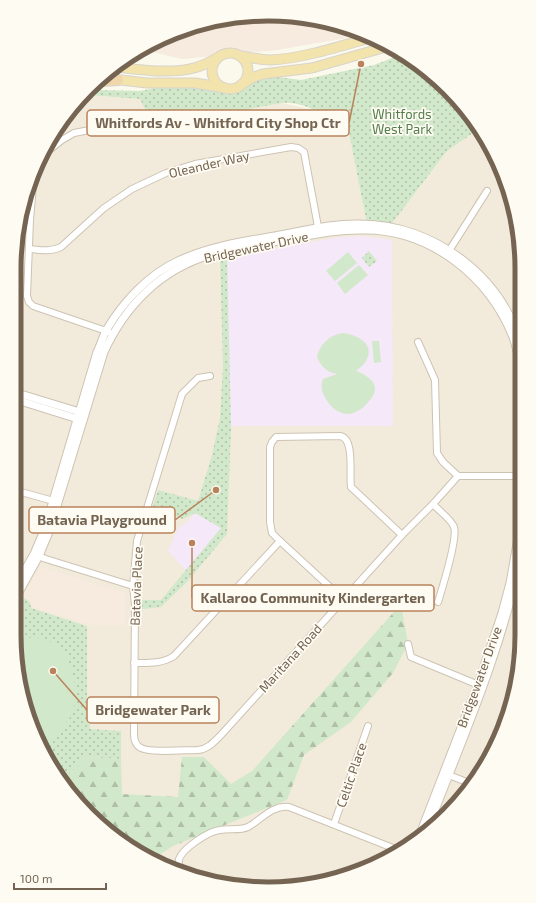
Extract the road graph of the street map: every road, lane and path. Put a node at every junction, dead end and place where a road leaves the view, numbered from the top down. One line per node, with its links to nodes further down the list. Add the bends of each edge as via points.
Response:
1 (363, 40): 3 (main road, via 278,59)
2 (381, 48): 9 (main road, via 312,68 263,74)
3 (240, 56): 4 (main road, via 229,53); 9 (main road, via 247,69)
4 (218, 57): 5 (main road, via 198,67 181,70); 10 (main road, via 213,64 212,74 217,83)
5 (124, 68)
6 (109, 79): 7 (main road)
7 (118, 80): 8 (highway); 10 (main road, via 195,83)
8 (107, 81)
9 (242, 84): 10 (main road, via 234,88)
10 (225, 88)
11 (100, 128): 12 (street, via 69,135)
12 (52, 148)
13 (487, 191): 17 (street)
14 (32, 194): 16 (street)
15 (319, 231): 16 (street, Oleander Way, via 304,152 291,147 195,164 166,173 132,189 104,208 61,247); 17 (street, Bridgewater Drive, via 366,230 395,233); 19 (street, Bridgewater Drive, via 210,255 177,268 136,300)
16 (30, 249): 19 (street, via 28,300 31,304)
17 (448, 252): 18 (street, Bridgewater Drive, via 471,266 494,292 509,315)
18 (515, 330)
19 (109, 332): 24 (street, Bridgewater Drive)
20 (418, 342): 25 (street, via 435,380 437,453)
21 (210, 376): 36 (street, Batavia Place, via 198,378 182,394 136,541)
22 (21, 395): 24 (street)
23 (21, 401): 24 (street)
24 (81, 416): 28 (street, Bridgewater Drive)
25 (458, 476): 26 (street); 29 (street, Maritana Road)
26 (515, 476)
27 (21, 492): 28 (street)
28 (56, 501): 33 (street, Bridgewater Drive, via 49,532)
29 (432, 504): 30 (street, Maritana Road); 39 (street, via 451,522 455,531)
30 (402, 535): 31 (street, via 351,487 348,440 340,436 282,436 270,444 270,526 272,533); 38 (street, Maritana Road)
31 (280, 541): 38 (street); 41 (street, via 174,656 166,661)
32 (515, 552): 42 (street, Bridgewater Drive, via 510,583)
33 (37, 555): 34 (street, Bridgewater Drive); 36 (street); 37 (street, Bridgewater Drive)
34 (21, 579)
35 (515, 584): 42 (street, Bridgewater Drive, via 495,654)
36 (133, 586): 41 (street, Batavia Place)
37 (21, 587)
38 (343, 599): 44 (street, Maritana Road, via 211,745 203,750 153,750)
39 (438, 602)
40 (408, 644): 42 (street, via 411,657)
41 (134, 663): 44 (street, Batavia Place, via 134,739)
42 (480, 685): 45 (street, Bridgewater Drive)
43 (368, 726): 48 (street, Celtic Place)
44 (138, 746)
45 (446, 774): 46 (street); 47 (street, Bridgewater Drive); 49 (street, Bridgewater Drive)
46 (466, 782)
47 (430, 822)
48 (334, 824): 50 (street); 51 (street, via 289,807 278,807 248,827 208,834 183,852)
49 (423, 827)
50 (393, 848)
51 (179, 865)

